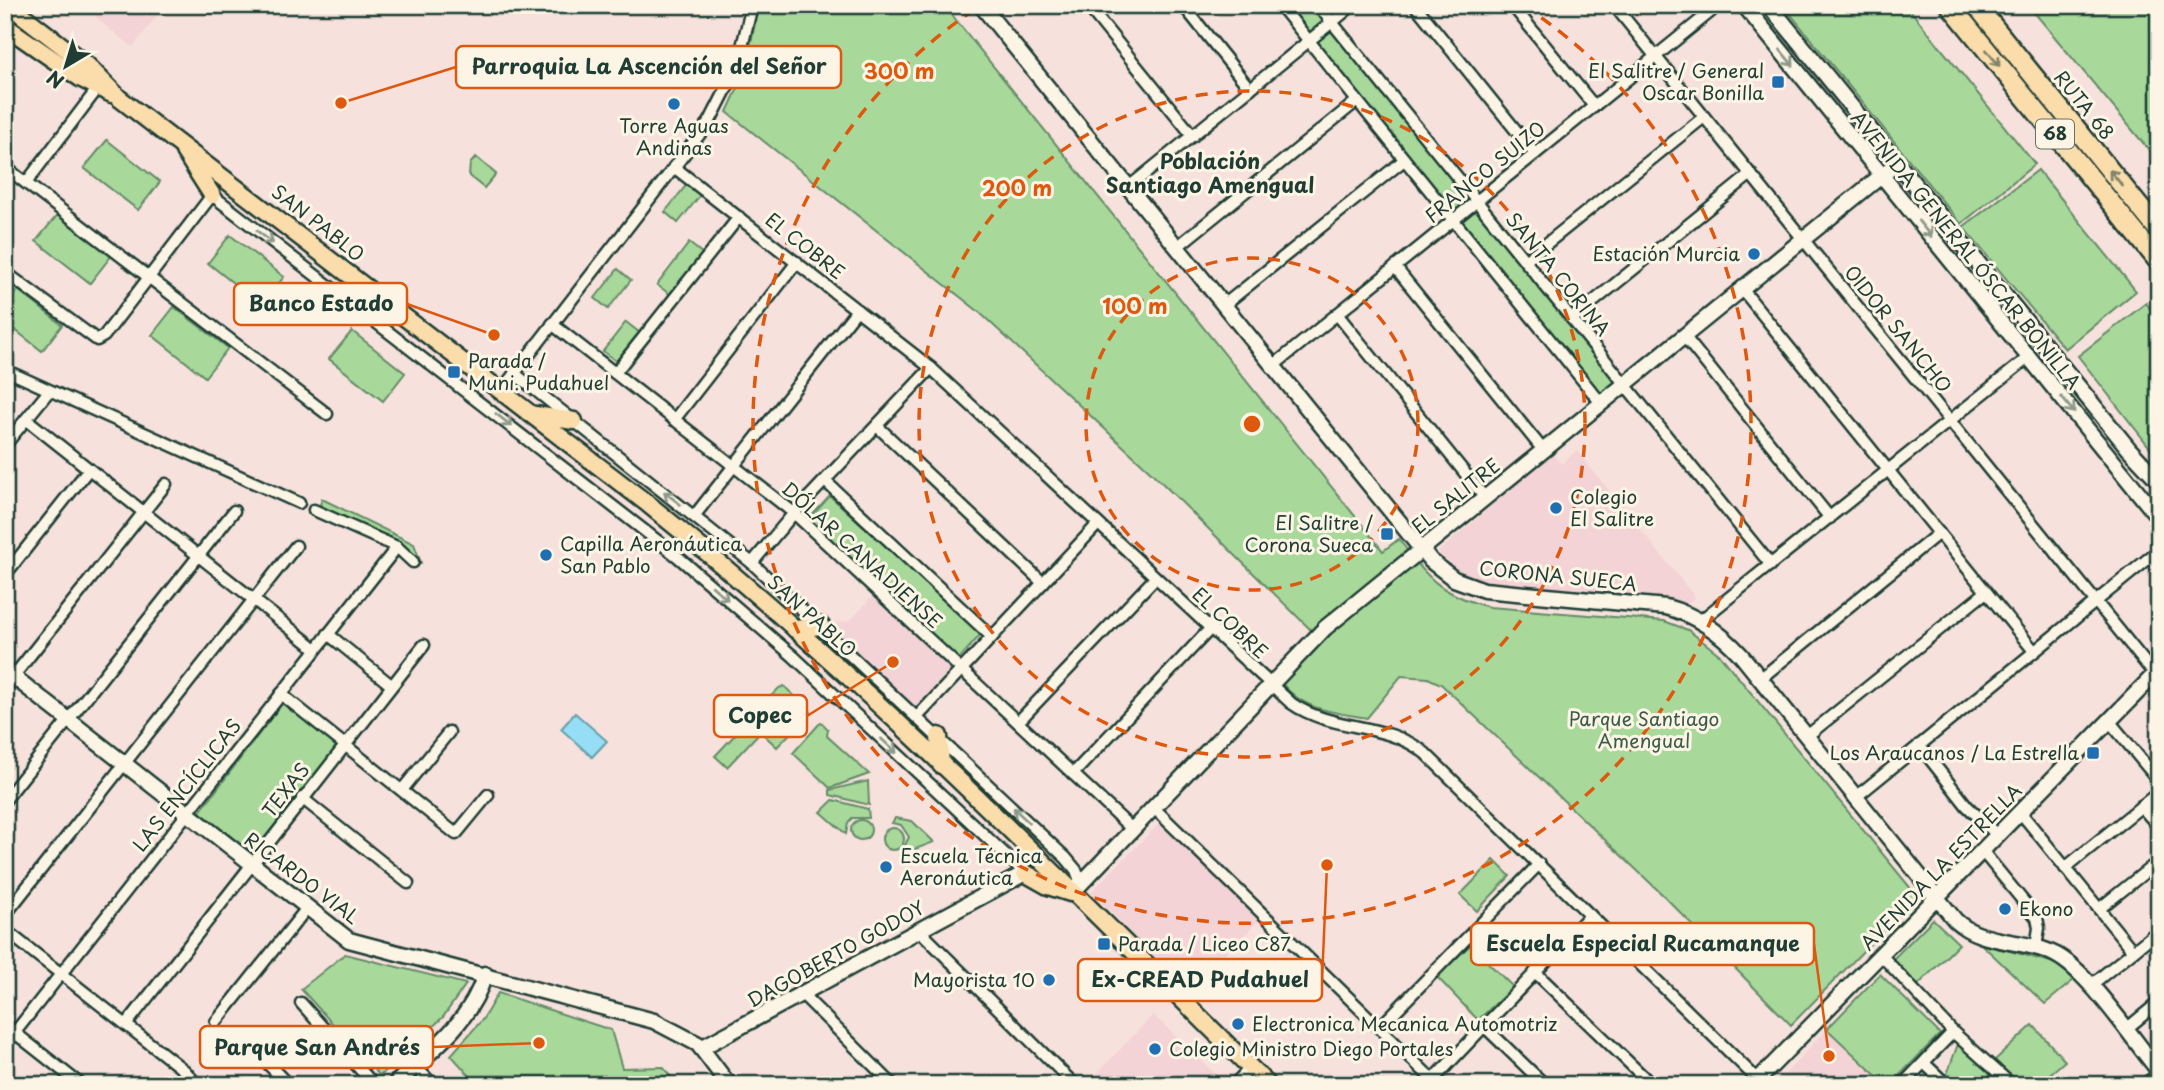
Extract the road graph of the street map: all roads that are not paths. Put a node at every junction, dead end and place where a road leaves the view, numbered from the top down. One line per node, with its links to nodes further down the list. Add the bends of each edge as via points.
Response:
1 (9, 5): 23 (main road, SAN PABLO, via 87,65)
2 (752, 5): 33 (street, via 737,68 724,98)
3 (1087, 5): 27 (street)
4 (1182, 5): 22 (street)
5 (1280, 5): 19 (street)
6 (1318, 5): 17 (street, SANTA CORINA)
7 (1353, 5): 17 (street)
8 (1415, 5): 29 (street)
9 (1512, 5): 25 (street)
10 (1614, 5): 20 (street, OIDOR SANCHO)
11 (1719, 5): 20 (street, FRANCO SUIZO)
12 (1744, 5): 35 (street, AVENIDA GENERAL ÓSCAR BONILLA, one-way to 35)
13 (1769, 5): 31 (street, AVENIDA GENERAL ÓSCAR BONILLA)
14 (1950, 5): 47 (highway, 68, one-way to 47)
15 (1976, 5): 42 (highway, RUTA 68 / 68, one-way to 15)
16 (985, 7): 37 (street, CORONA SUECA)
17 (1332, 22): 19 (street); 39 (street, SANTA CORINA)
18 (5, 26): 21 (main road, SAN PABLO)
19 (1309, 41): 22 (street); 24 (street)
20 (1656, 56): 25 (street, FRANCO SUIZO); 26 (street, OIDOR SANCHO)
21 (97, 88): 23 (main road, SAN PABLO); 36 (street)
22 (1250, 89): 27 (street)
23 (120, 98): 28 (main road, SAN PABLO)
24 (1357, 101): 30 (street); 44 (street)
25 (1594, 106): 29 (street, FRANCO SUIZO)
26 (1704, 117): 34 (street, OIDOR SANCHO); 45 (street)
27 (1192, 135): 37 (street)
28 (179, 143): 38 (main road); 66 (main road, SAN PABLO)
29 (1535, 153): 39 (street, FRANCO SUIZO)
30 (1404, 160): 41 (street); 52 (street)
31 (1897, 163): 35 (street, EL SALITRE); 81 (street, AVENIDA GENERAL ÓSCAR BONILLA)
32 (5, 167): 36 (street)
33 (674, 167): 40 (street, EL COBRE); 56 (street)
34 (1751, 174): 43 (street, OIDOR SANCHO); 55 (street)
35 (1882, 176): 43 (street, EL SALITRE); 58 (street, AVENIDA GENERAL ÓSCAR BONILLA, one-way to 58)
36 (26, 183): 50 (street)
37 (1129, 187): 44 (street, CORONA SUECA)
38 (212, 195): 50 (street); 156 (street, one-way to 156, via 677,556 793,656)
39 (1477, 201): 41 (street, FRANCO SUIZO); 45 (street, SANTA CORINA)
40 (739, 217): 46 (street, EL COBRE); 63 (street)
41 (1453, 220): 48 (street, FRANCO SUIZO); 67 (street)
42 (2159, 231)
43 (1803, 239): 51 (street, EL SALITRE); 73 (street, OIDOR SANCHO)
44 (1177, 247): 52 (street, CORONA SUECA)
45 (1525, 261): 55 (street, SANTA CORINA)
46 (797, 262): 53 (street, EL COBRE); 71 (street)
47 (2159, 262)
48 (1395, 267): 54 (street, FRANCO SUIZO); 76 (street)
49 (5, 272): 50 (street, via 97,340)
50 (149, 276): 68 (street)
51 (1742, 289): 57 (street, EL SALITRE); 79 (street)
52 (1224, 305): 59 (street, CORONA SUECA)
53 (857, 310): 60 (street, EL COBRE); 77 (street)
54 (1337, 314): 59 (street, FRANCO SUIZO); 83 (street)
55 (1572, 319): 64 (street, SANTA CORINA)
56 (552, 324): 62 (street); 63 (street, DÓLAR CANADIENSE)
57 (1684, 336): 64 (street, EL SALITRE); 90 (street)
58 (2029, 357): 73 (street); 91 (street, AVENIDA GENERAL ÓSCAR BONILLA, one-way to 91)
59 (1273, 366): 96 (street, CORONA SUECA)
60 (931, 368): 74 (street); 92 (street, EL COBRE)
61 (5, 370): 65 (street)
62 (514, 373): 66 (street); 72 (street, SAN PABLO)
63 (615, 373): 71 (street, DÓLAR CANADIENSE)
64 (1625, 384): 67 (street, EL SALITRE); 101 (street, SANTA CORINA)
65 (49, 391): 70 (street); 84 (street)
66 (501, 391): 69 (main road, SAN PABLO)
67 (1601, 403): 76 (street, EL SALITRE)
68 (327, 414)
69 (532, 415): 72 (main road); 110 (main road, SAN PABLO, via 689,537)
70 (26, 419): 75 (street); 78 (street)
71 (674, 420): 77 (street, DÓLAR CANADIENSE)
72 (574, 421): 89 (street, SAN PABLO, one-way to 72)
73 (1950, 421): 79 (street); 107 (street, OIDOR SANCHO)
74 (877, 426): 80 (street); 104 (street)
75 (5, 445)
76 (1543, 450): 83 (street, EL SALITRE)
77 (734, 466): 88 (street, DÓLAR CANADIENSE); 89 (street)
78 (89, 469): 87 (street); 102 (street)
79 (1889, 471): 90 (street); 93 (street)
80 (825, 481): 88 (street); 113 (street)
81 (2159, 481)
82 (166, 484): 87 (street)
83 (1485, 498): 96 (street, EL SALITRE)
84 (299, 503)
85 (314, 510): 95 (street)
86 (234, 511): 98 (street)
87 (143, 512): 98 (street); 119 (street)
88 (794, 513): 100 (street); 117 (street, DÓLAR CANADIENSE)
89 (695, 516): 100 (street, SAN PABLO)
90 (1830, 518): 101 (street)
91 (2159, 518)
92 (1098, 524): 103 (street, EL COBRE); 104 (street)
93 (1939, 533): 105 (street); 120 (street)
94 (296, 546): 106 (street)
95 (397, 547): 99 (street); 112 (street, LAS ENCÍCLICAS)
96 (1421, 549): 108 (street, CORONA SUECA, via 1445,573 1473,587 1666,607); 121 (street, EL SALITRE, via 1325,628)
97 (2159, 550): 107 (street)
98 (198, 556): 106 (street); 125 (street)
99 (413, 562)
100 (752, 563): 109 (street, SAN PABLO)
101 (1771, 565): 108 (street)
102 (5, 575)
103 (1155, 578): 111 (street, EL COBRE); 126 (street)
104 (1043, 583): 113 (street)
105 (1986, 592): 116 (street); 130 (street)
106 (254, 600): 115 (street); 133 (street)
107 (2096, 601): 116 (street); 118 (street, OIDOR SANCHO)
108 (1700, 621): 120 (street, CORONA SUECA, via 1731,645)
109 (821, 626): 110 (main road); 124 (street, SAN PABLO)
110 (795, 629): 134 (main road, SAN PABLO)
111 (1210, 629): 121 (street, EL COBRE); 136 (street)
112 (328, 634): 115 (street, LAS ENCÍCLICAS); 122 (street)
113 (992, 637): 117 (street)
114 (424, 645): 122 (street, TEXAS)
115 (316, 649): 123 (street, LAS ENCÍCLICAS)
116 (2034, 652): 132 (street)
117 (962, 670): 124 (street); 126 (street, DÓLAR CANADIENSE)
118 (2158, 673): 127 (street, AVENIDA LA ESTRELLA)
119 (8, 678): 125 (street, RICARDO VIAL)
120 (1760, 679): 130 (street, CORONA SUECA)
121 (1269, 684): 145 (street, EL SALITRE); 154 (street, EL COBRE, via 1316,718 1382,730 1417,747)
122 (391, 685): 131 (street, TEXAS)
123 (281, 694): 131 (street); 147 (street, LAS ENCÍCLICAS)
124 (918, 716): 129 (street, SAN PABLO)
125 (69, 720): 133 (street, RICARDO VIAL); 143 (street)
126 (1018, 722): 136 (street, DÓLAR CANADIENSE)
127 (2110, 722): 135 (street); 146 (street, AVENIDA LA ESTRELLA)
128 (449, 732): 138 (street)
129 (939, 736): 134 (main road); 158 (street, SAN PABLO, one-way to 129, via 1070,862)
130 (1807, 736): 141 (street, CORONA SUECA)
131 (345, 744): 138 (street); 142 (street, TEXAS)
132 (1919, 745): 141 (street); 150 (street)
133 (124, 764): 147 (street, RICARDO VIAL); 162 (street)
134 (941, 765): 158 (main road, SAN PABLO)
135 (2155, 769): 137 (street)
136 (1073, 774): 149 (street, DÓLAR CANADIENSE)
137 (2159, 781)
138 (402, 790): 140 (street, via 456,834)
139 (2159, 792): 144 (street)
140 (488, 795)
141 (1856, 797): 159 (street, CORONA SUECA)
142 (302, 798): 153 (street, TEXAS); 157 (street)
143 (5, 800)
144 (2141, 806): 148 (street); 155 (street)
145 (1153, 807): 149 (street, EL SALITRE); 181 (street)
146 (2021, 813): 150 (street, AVENIDA LA ESTRELLA); 155 (street)
147 (187, 814): 153 (street, RICARDO VIAL); 171 (street, LAS ENCÍCLICAS)
148 (2159, 827)
149 (1132, 829): 158 (street, EL SALITRE)
150 (1998, 836): 151 (street, AVENIDA LA ESTRELLA)
151 (1983, 852): 159 (street, AVENIDA LA ESTRELLA); 167 (street, via 2037,918)
152 (2159, 861): 161 (street)
153 (251, 864): 160 (street, RICARDO VIAL); 178 (street, TEXAS)
154 (1539, 864): 163 (street, EL COBRE); 181 (street)
155 (2066, 868): 161 (street)
156 (1025, 873): 158 (main road, via 1048,886); 165 (street, DAGOBERTO GODOY)
157 (408, 883)
158 (1077, 889): 190 (main road, SAN PABLO)
159 (1936, 898): 167 (street, CORONA SUECA, via 1970,931); 169 (street, AVENIDA LA ESTRELLA)
160 (307, 908): 172 (street, RICARDO VIAL, via 354,942); 177 (street)
161 (2099, 909): 168 (street)
162 (5, 915)
163 (1590, 915): 170 (street); 193 (street, EL COBRE)
164 (5, 930): 171 (street)
165 (919, 930): 174 (street, DAGOBERTO GODOY); 202 (street)
166 (2159, 930): 168 (street)
167 (2036, 947): 173 (street, CORONA SUECA, via 2070,963)
168 (2133, 951): 173 (street)
169 (1881, 955): 183 (street); 193 (street, AVENIDA LA ESTRELLA)
170 (1535, 972): 180 (street); 206 (street)
171 (61, 974): 178 (street); 184 (street, LAS ENCÍCLICAS)
172 (485, 974): 186 (street, RICARDO VIAL, via 654,1021); 189 (street, via 468,1011)
173 (2090, 986): 182 (street, CORONA SUECA)
174 (802, 994): 186 (street, DAGOBERTO GODOY); 201 (street)
175 (2159, 1002): 182 (street)
176 (301, 1003): 197 (street)
177 (216, 1022)
178 (126, 1024): 195 (street)
179 (5, 1025): 184 (street)
180 (1484, 1026): 192 (street); 205 (street)
181 (1379, 1028): 192 (street)
182 (2125, 1030): 191 (street, CORONA SUECA)
183 (1953, 1032): 188 (street); 209 (street)
184 (15, 1033): 185 (street, LAS ENCÍCLICAS); 194 (street)
185 (5, 1045)
186 (701, 1048): 200 (street, RICARDO VIAL)
187 (256, 1051): 196 (street)
188 (1924, 1063): 207 (street); 208 (street)
189 (415, 1066): 198 (street); 199 (street)
190 (1251, 1068): 203 (street); 204 (main road, SAN PABLO)
191 (2159, 1072): 210 (street)
192 (1435, 1082)
193 (1758, 1083)
194 (81, 1085)
195 (197, 1085)
196 (288, 1085)
197 (374, 1085)
198 (394, 1085)
199 (433, 1085)
200 (729, 1085)
201 (892, 1085)
202 (1075, 1085)
203 (1234, 1085)
204 (1268, 1085)
205 (1545, 1085)
206 (1651, 1085)
207 (1902, 1085)
208 (1947, 1085)
209 (2012, 1085)
210 (2143, 1085)

